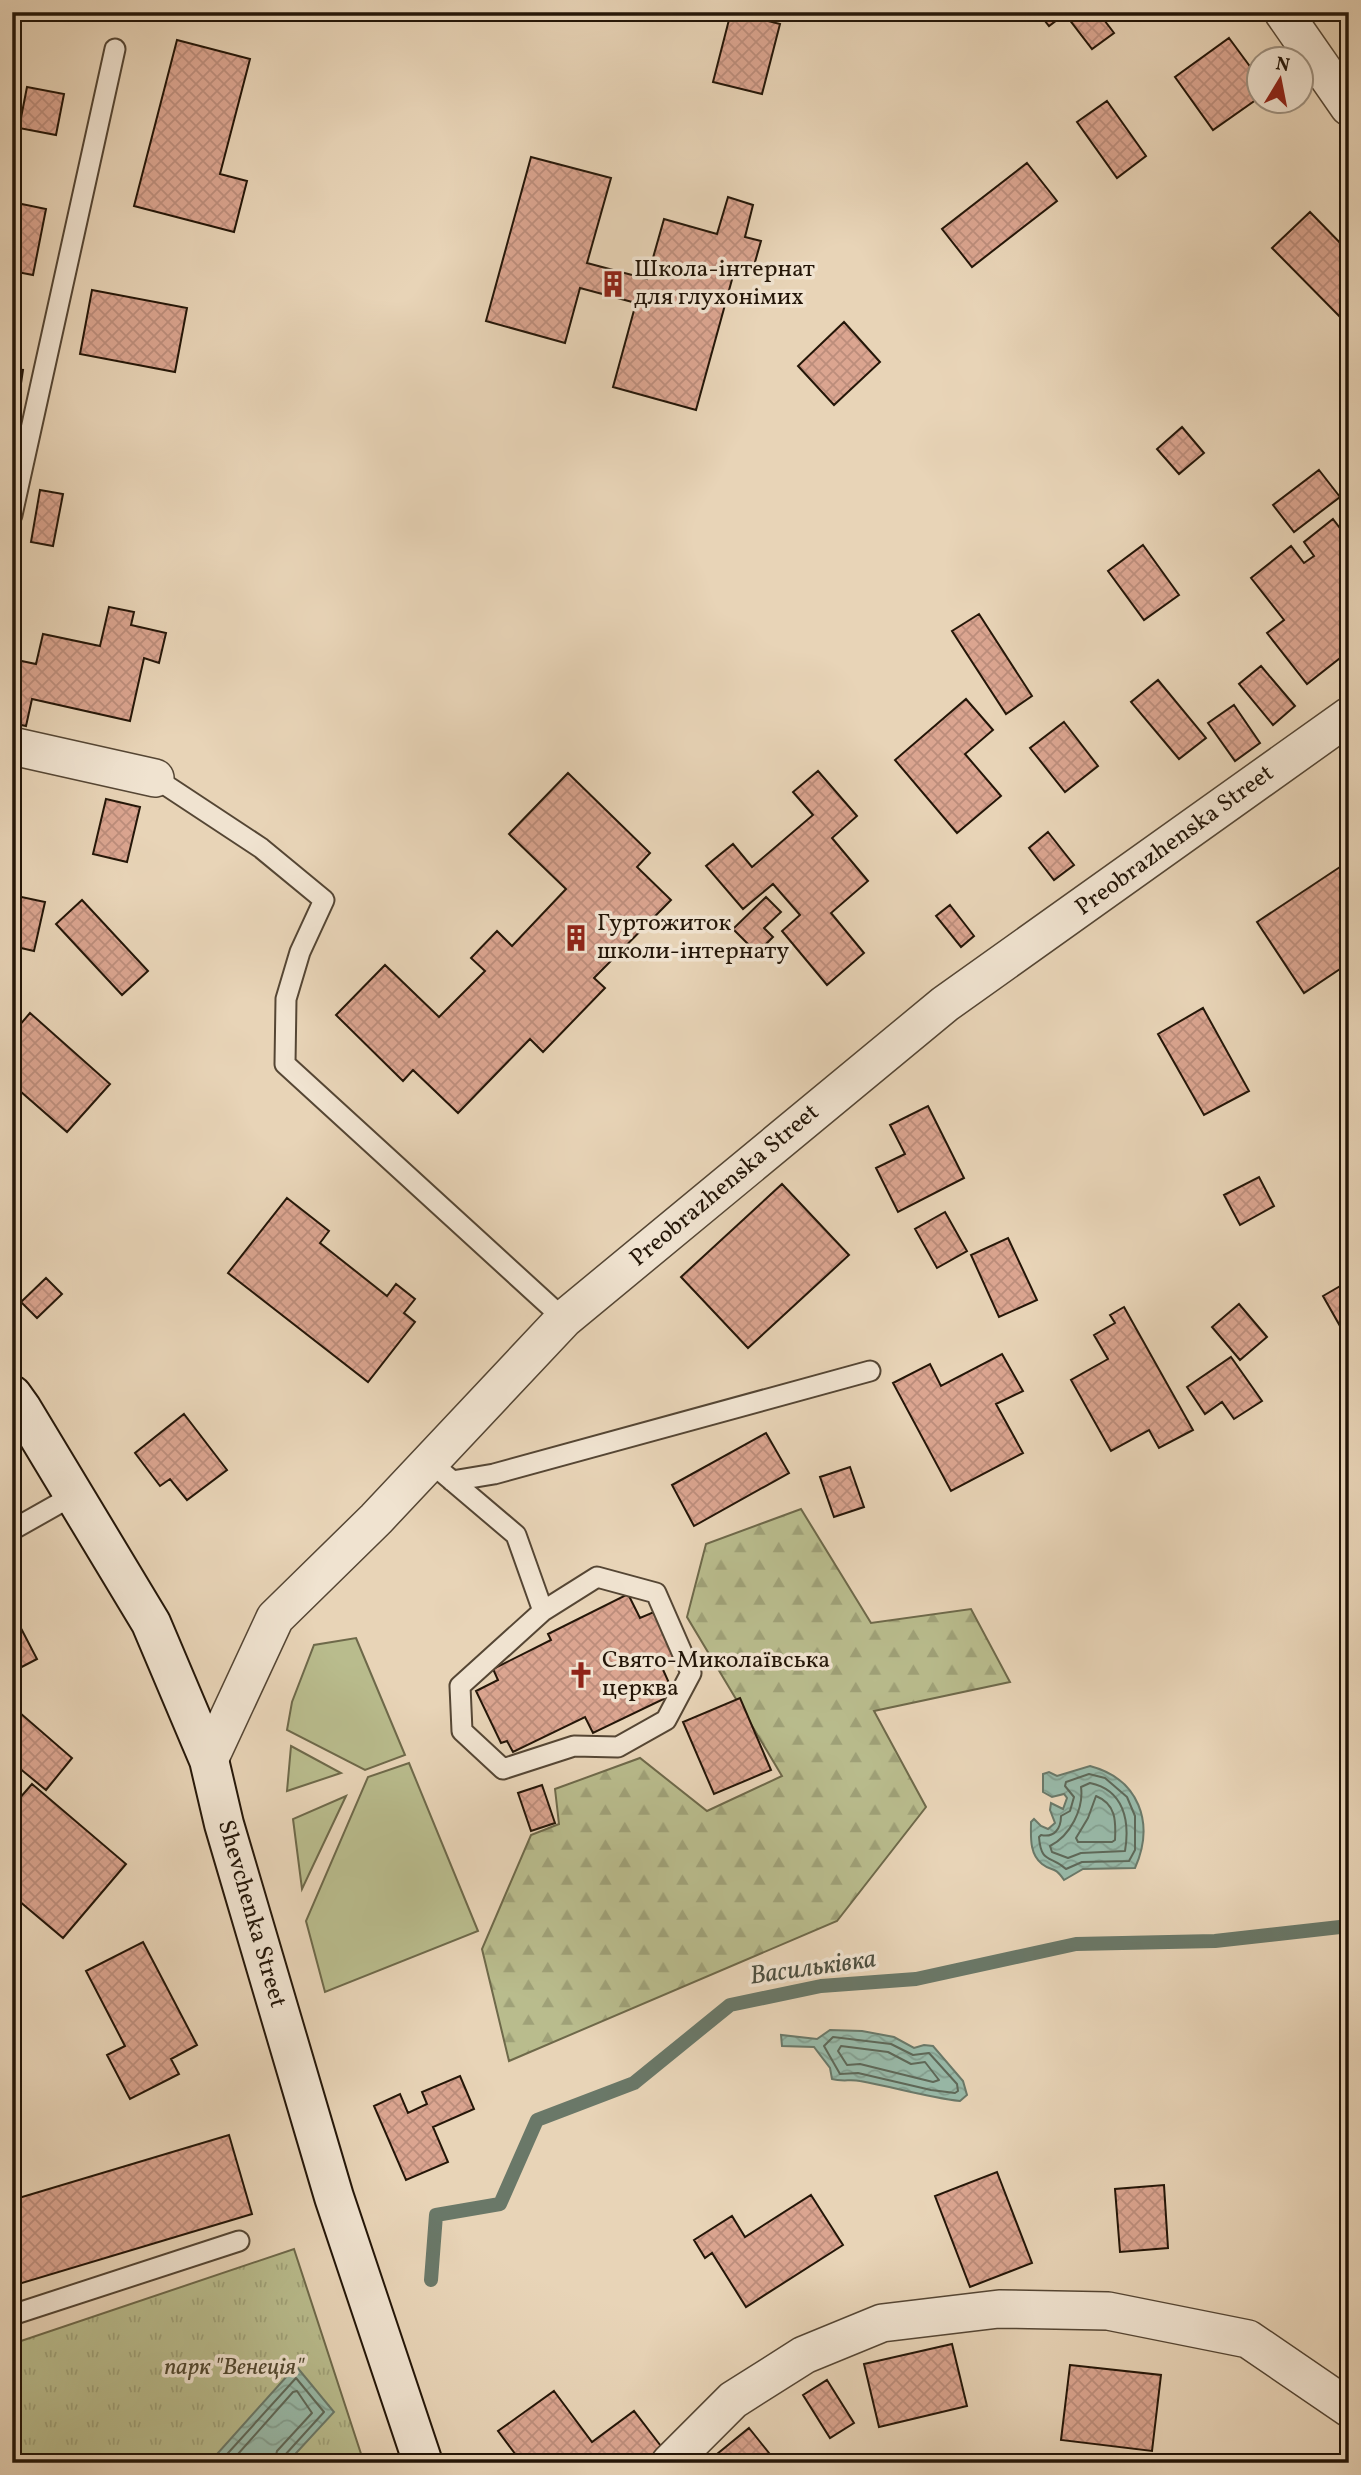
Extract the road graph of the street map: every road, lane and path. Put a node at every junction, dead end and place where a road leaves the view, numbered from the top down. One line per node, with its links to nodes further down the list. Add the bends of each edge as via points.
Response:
1 (1283, 12): 3 (street)
2 (115, 49): 4 (lane)
3 (1349, 107)
4 (12, 515)
5 (1349, 716): 8 (street, Preobrazhenska Street, via 944,1004)
6 (12, 746): 7 (street)
7 (155, 778): 8 (lane, via 261,848 324,900 300,952 286,999 285,1064)
8 (564, 1319): 11 (street, Preobrazhenska Street)
9 (870, 1371): 11 (lane, via 494,1475)
10 (12, 1395): 12 (street, Shevchenka Street)
11 (441, 1471): 14 (lane, via 516,1535); 15 (street, Preobrazhenska Street, via 275,1618)
12 (74, 1495): 13 (lane); 15 (street, Shevchenka Street, via 151,1623)
13 (12, 1530)
14 (543, 1611): 14 (lane, via 597,1577 656,1593 691,1673 666,1720 618,1747 574,1746 503,1769 462,1731 460,1686)
15 (209, 1760): 19 (street, Shevchenka Street, via 334,2197)
16 (239, 2241): 17 (lane)
17 (12, 2315)
18 (1349, 2408): 20 (street, via 1248,2339 1108,2311 999,2309 882,2323 804,2356 733,2400)
19 (423, 2463)
20 (670, 2463)

